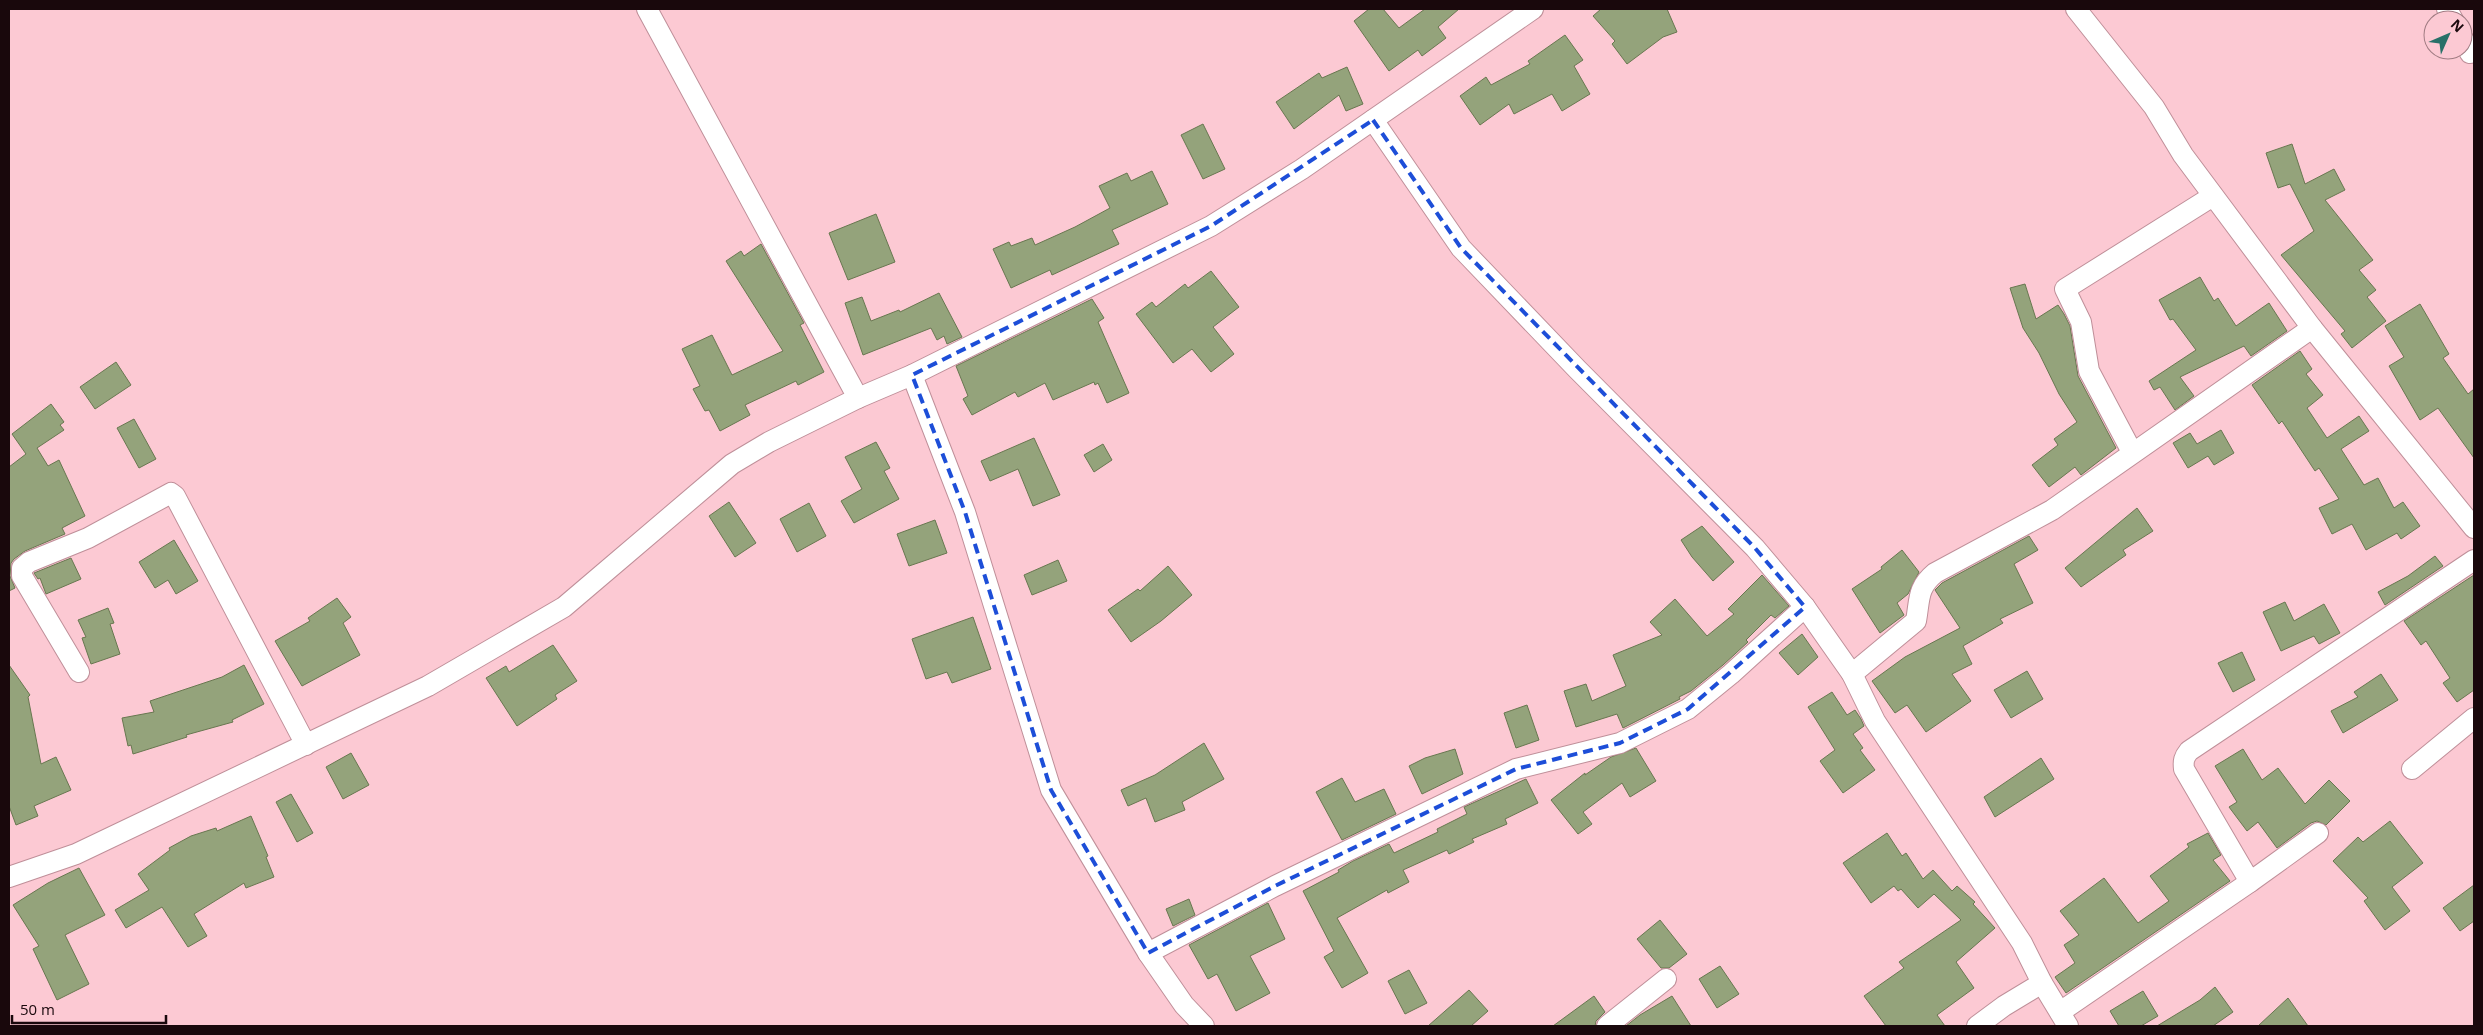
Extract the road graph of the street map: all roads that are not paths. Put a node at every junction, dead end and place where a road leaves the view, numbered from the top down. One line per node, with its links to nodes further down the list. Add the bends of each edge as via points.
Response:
1 (647, 9): 8 (street)
2 (1533, 9): 4 (street)
3 (2076, 9): 5 (street, via 2154,107)
4 (1373, 120): 7 (street, via 1211,226); 12 (street, via 1461,248 1577,370 1755,548)
5 (2213, 196): 6 (street); 9 (street, via 2065,289 2081,322 2089,371)
6 (2312, 328): 9 (street); 10 (street)
7 (912, 376): 8 (street); 21 (street, via 965,512 1051,790)
8 (858, 398): 16 (street, via 732,464 564,606 428,686)
9 (2132, 452): 14 (street, via 2052,510 1935,573 1920,590 1916,621)
10 (2474, 528)
11 (2474, 560): 20 (street, via 2186,756 2184,769)
12 (1805, 607): 14 (street); 21 (street, via 1688,709 1620,742 1516,769 1275,886)
13 (79, 672): 16 (street, via 22,576 22,568 29,562 88,538 171,493)
14 (1852, 674): 23 (street, via 1875,721 2022,943)
15 (2474, 718): 17 (street)
16 (306, 745): 19 (street, via 76,854)
17 (2412, 769)
18 (2318, 833): 20 (street)
19 (9, 876)
20 (2250, 882): 24 (street)
21 (1148, 953): 25 (street, via 1184,1005)
22 (1666, 979): 26 (street)
23 (2042, 983): 24 (street); 27 (street)
24 (2064, 1019)
25 (1204, 1026)
26 (1607, 1026)
27 (1977, 1026)

